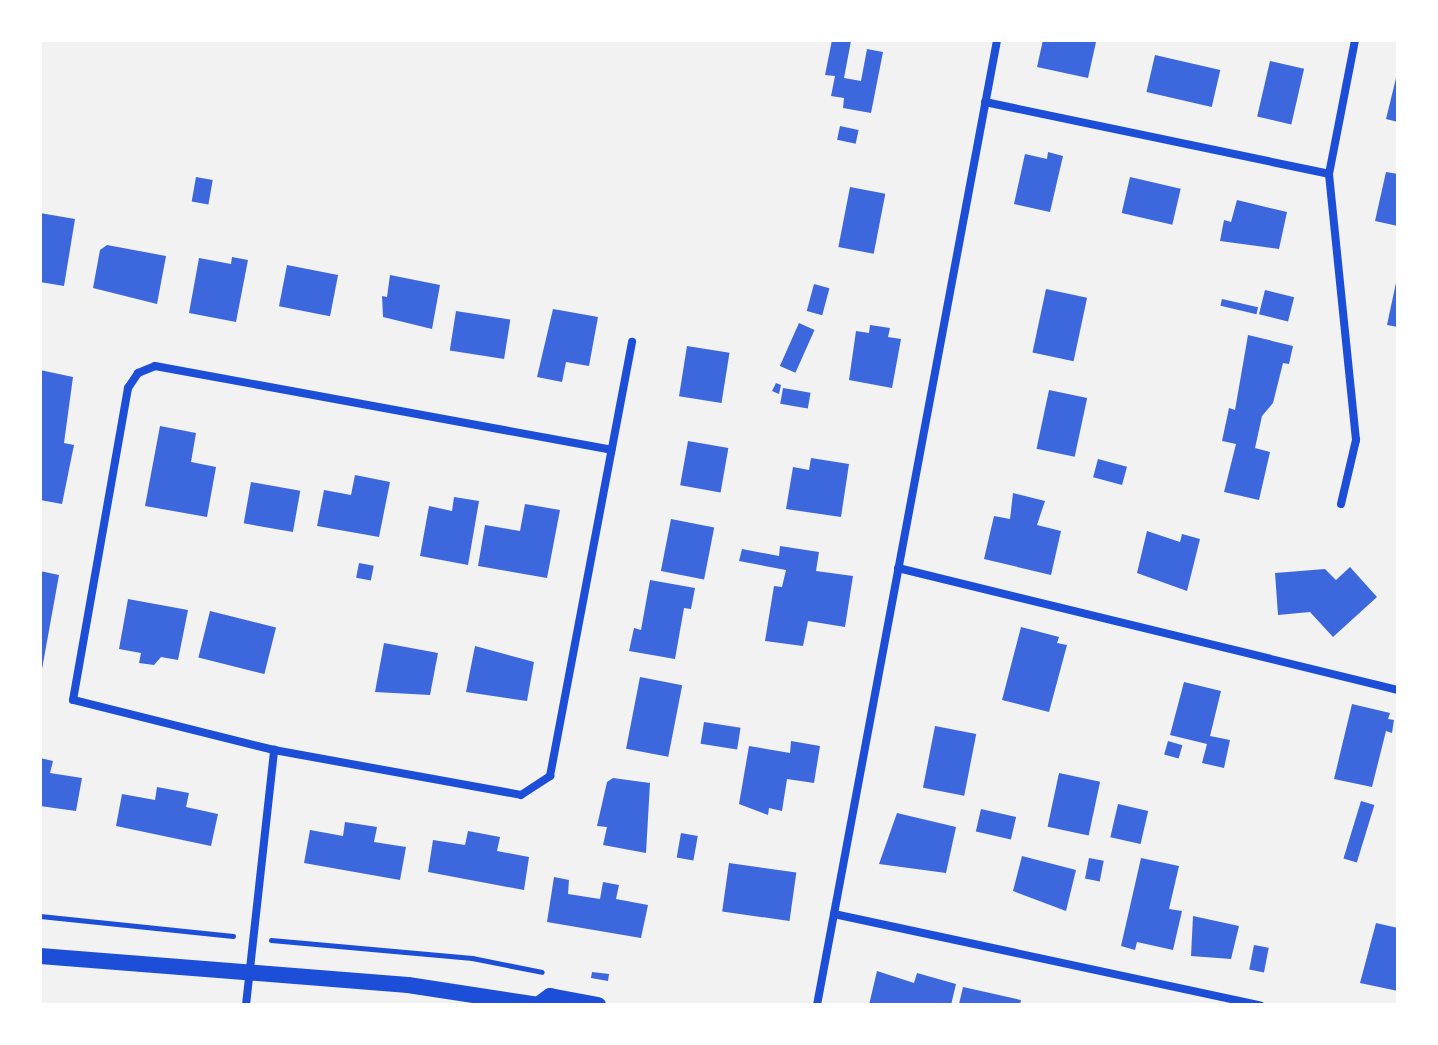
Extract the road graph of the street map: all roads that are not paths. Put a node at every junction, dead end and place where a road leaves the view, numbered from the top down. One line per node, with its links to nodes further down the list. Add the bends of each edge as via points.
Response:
1 (997, 40): 3 (street)
2 (1355, 40): 4 (street)
3 (985, 102): 4 (street); 8 (street)
4 (1329, 174): 7 (street, via 1356,440)
5 (632, 342): 6 (street)
6 (611, 450): 10 (street, via 550,776 521,795); 10 (street, via 155,366 138,373 128,388 73,700)
7 (1341, 504)
8 (898, 568): 9 (street); 11 (street)
9 (1398, 690)
10 (274, 750): 13 (street)
11 (834, 914): 18 (street); 19 (street)
12 (40, 956): 13 (main road)
13 (250, 970): 14 (main road); 15 (street)
14 (503, 1002): 16 (main road)
15 (246, 1005)
16 (538, 1005): 17 (main road, via 550,996)
17 (598, 1005)
18 (817, 1005)
19 (1260, 1005)

